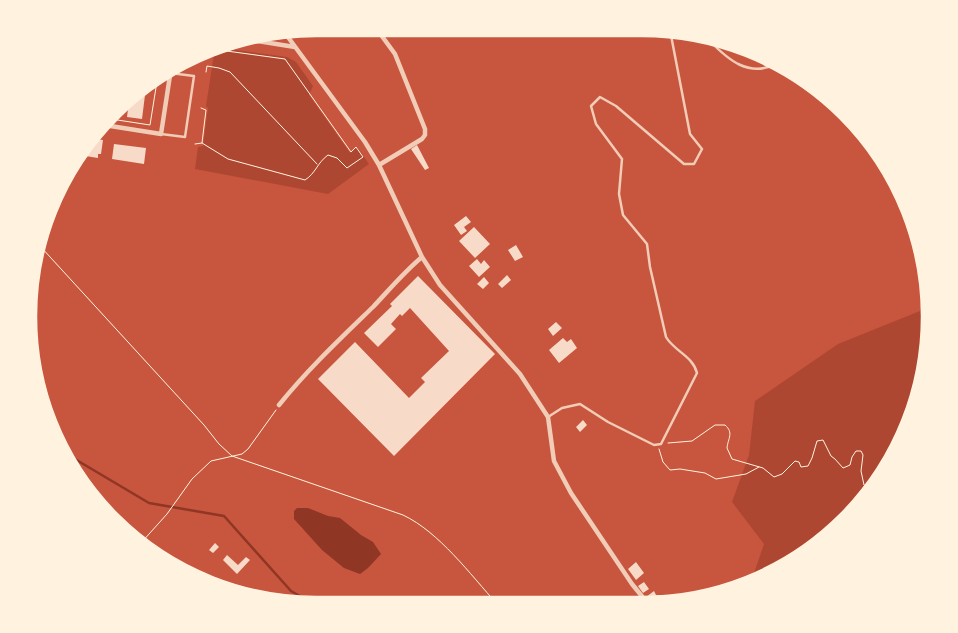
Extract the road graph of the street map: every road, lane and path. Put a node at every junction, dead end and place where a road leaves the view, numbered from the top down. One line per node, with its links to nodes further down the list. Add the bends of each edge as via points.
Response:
1 (382, 36): 20 (street, via 395,54 425,135)
2 (289, 38): 6 (street)
3 (672, 38): 25 (lane, via 690,134 702,149 694,164 684,164 616,106 600,97 591,106 596,124 622,159 619,194 623,215 647,244 666,336 696,369 696,375)
4 (263, 42): 6 (street)
5 (715, 46): 8 (lane, via 739,65 764,70)
6 (295, 47): 20 (street, via 365,142)
7 (228, 50): 19 (path, via 285,59 351,152 356,147 363,157 348,168 337,158 328,156)
8 (769, 67)
9 (206, 72): 19 (path, via 207,66 230,72)
10 (178, 73): 16 (lane, via 194,76 185,137)
11 (169, 78): 16 (street)
12 (156, 86): 14 (path, via 150,125)
13 (201, 108): 17 (path, via 206,110)
14 (116, 120)
15 (111, 126): 16 (street)
16 (161, 134)
17 (202, 143): 18 (path); 19 (path, via 228,159 305,180 314,175)
18 (195, 144)
19 (318, 165)
20 (378, 165): 22 (street)
21 (44, 251): 27 (path)
22 (422, 257): 23 (street, via 304,375); 24 (street, via 440,285 520,374)
23 (279, 405): 27 (path, via 248,449)
24 (548, 417): 26 (lane, via 562,408 580,404 608,422 654,445); 32 (street, via 554,461 571,493)
25 (662, 442): 26 (lane); 28 (path, via 692,441 715,425 723,424 730,429 727,448 732,459)
26 (658, 444): 28 (path, via 663,462 672,470 705,472 720,480 746,474)
27 (232, 456): 30 (path, via 211,460); 31 (path, via 418,522)
28 (759, 466): 29 (path, via 774,476 784,472 795,461 806,468 817,441 824,440 831,456 842,468 850,465 856,451 861,451)
29 (865, 486)
30 (146, 539)
31 (491, 597)
32 (643, 597)

